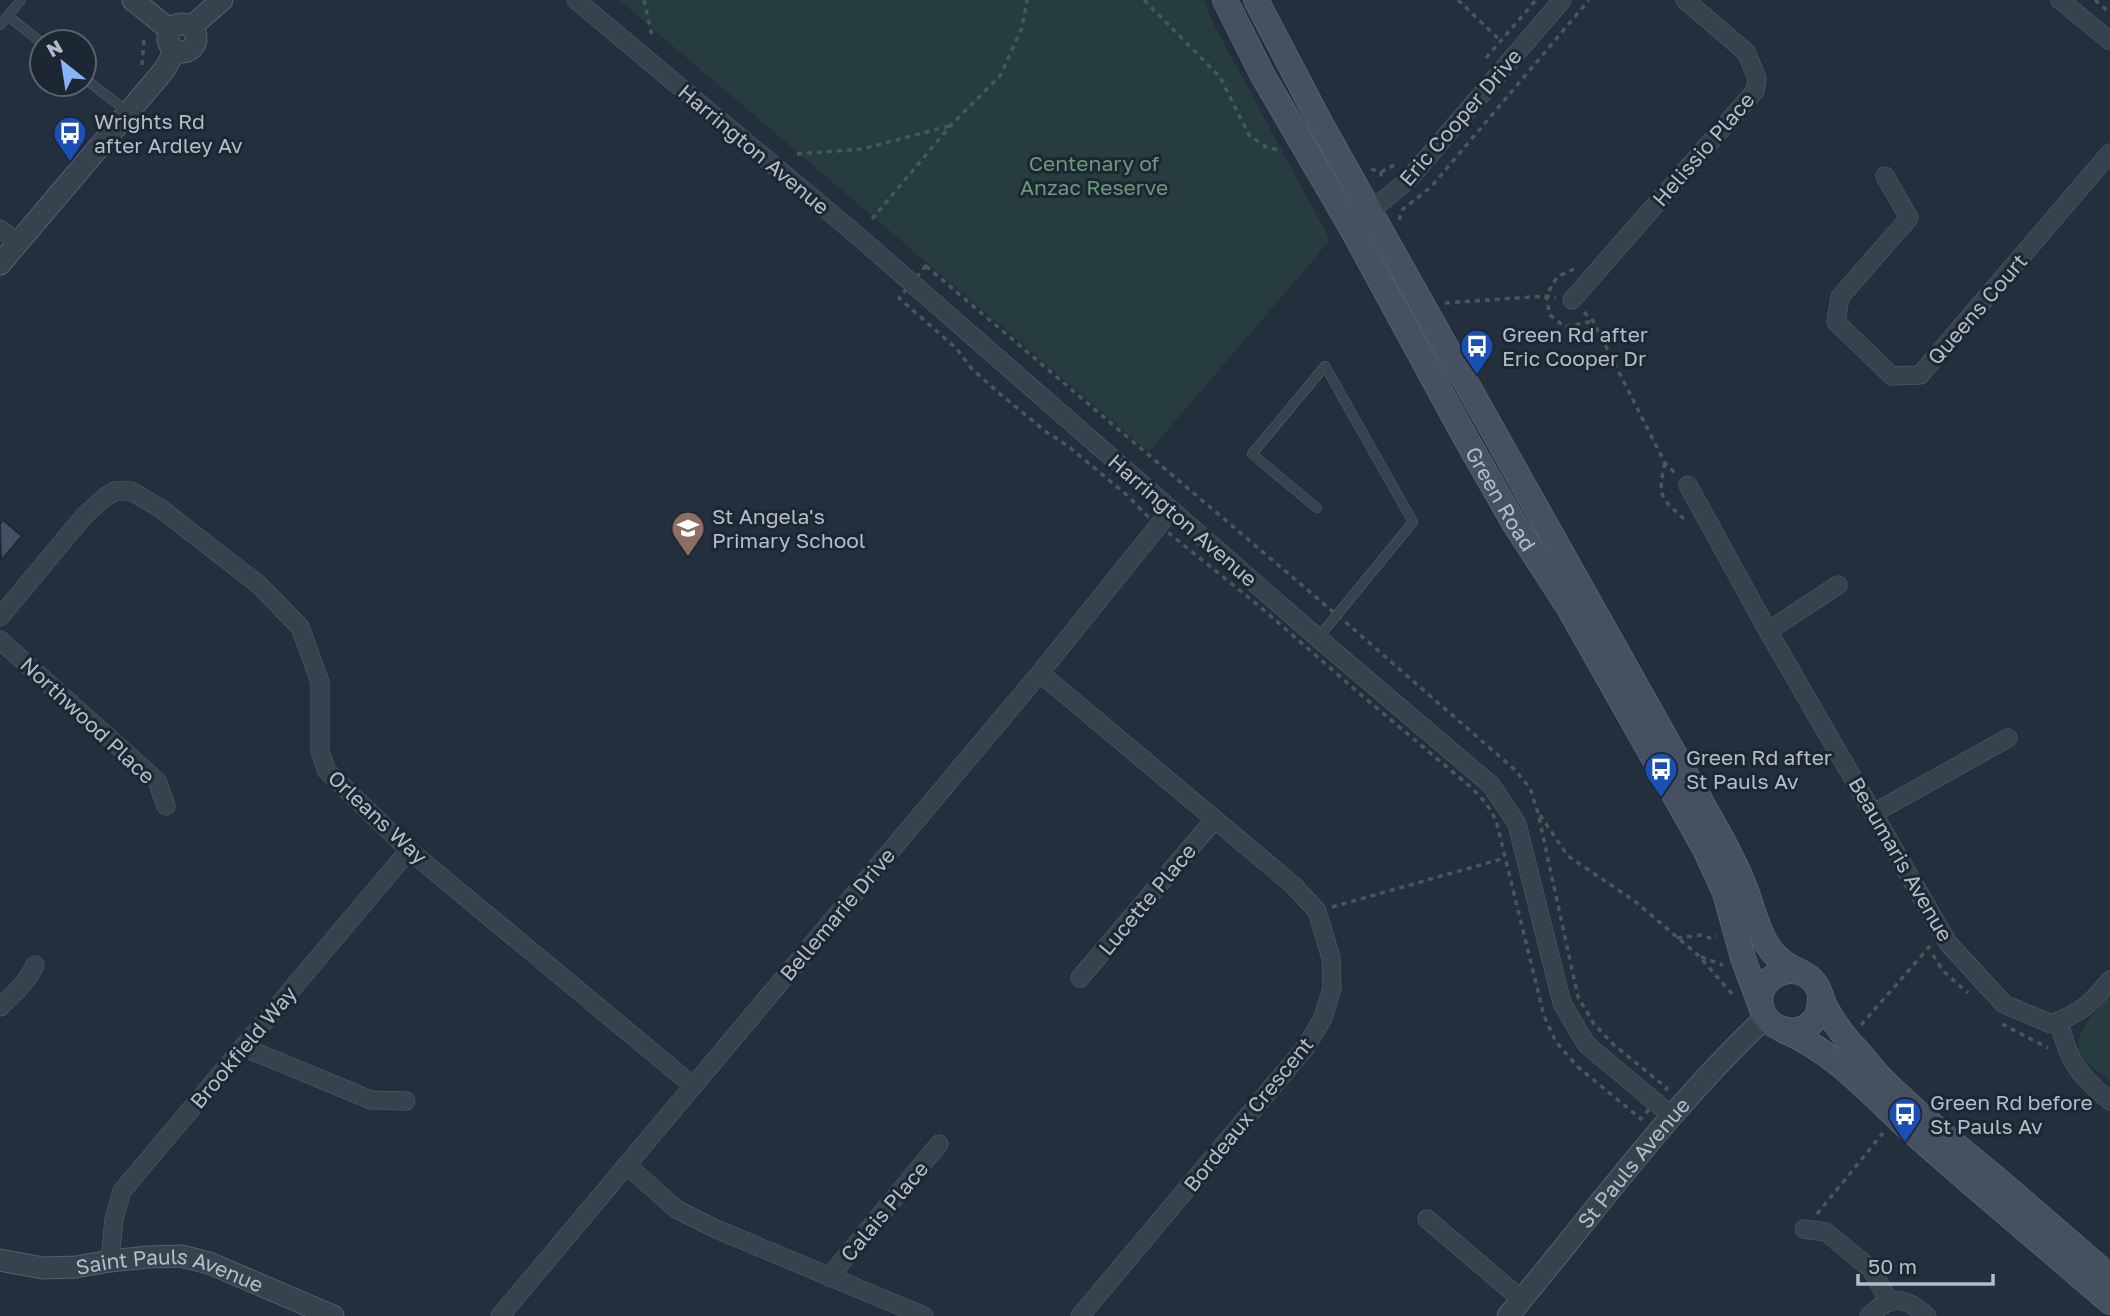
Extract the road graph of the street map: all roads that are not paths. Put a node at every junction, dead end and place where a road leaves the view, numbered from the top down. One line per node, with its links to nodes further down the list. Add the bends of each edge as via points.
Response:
1 (21, 0): 10 (lane)
2 (133, 0): 13 (street)
3 (222, 0): 13 (street)
4 (576, 0): 27 (street, Harrington Avenue, via 858,236)
5 (1224, 0): 20 (main road, Green Road)
6 (1256, 0): 19 (main road, Green Road)
7 (1562, 0): 19 (street, Eric Cooper Drive, via 1409,179)
8 (1685, 0): 24 (street, Helissio Place, via 1746,52 1757,78 1755,91)
9 (2060, 0): 14 (street)
10 (8, 16): 11 (lane); 12 (lane)
11 (0, 25)
12 (28, 32)
13 (174, 32): 16 (street, via 165,69)
14 (2110, 41)
15 (98, 89): 16 (lane)
16 (128, 112): 22 (street)
17 (2110, 153): 18 (street, Queens Court, via 1920,375 1892,376 1836,322 1840,297 1909,218)
18 (1885, 176)
19 (1371, 212): 20 (street, Eric Cooper Drive); 40 (main road, Green Road, via 1722,839 1767,946 1785,965)
20 (1351, 228): 45 (main road, Green Road, via 1514,523 1569,608 1705,849 1725,893 1743,958)
21 (0, 229): 22 (street)
22 (18, 243): 23 (street)
23 (0, 264)
24 (1572, 300)
25 (1688, 485): 30 (street, Beaumaris Avenue)
26 (1317, 508): 31 (lane, via 1252,454 1325,366 1413,522)
27 (1171, 510): 31 (street, Harrington Avenue); 33 (street, Bellemarie Drive)
28 (1838, 585): 30 (street)
29 (0, 617): 38 (street, Orleans Way, via 85,516 115,491 131,491 258,584 300,627 320,682 320,752 327,771)
30 (1768, 631): 36 (street, Beaumaris Avenue)
31 (1318, 638): 51 (street, Harrington Avenue, via 1491,785 1517,824 1562,1003 1586,1044)
32 (0, 640): 35 (street, Northwood Place, via 157,780)
33 (1041, 673): 37 (street, Bordeaux Crescent); 48 (street, Bellemarie Drive)
34 (2008, 738): 36 (street)
35 (166, 806)
36 (1874, 813): 46 (street, Beaumaris Avenue, via 1948,943 2004,1004 2051,1024)
37 (1214, 820): 41 (street, Lucette Place); 66 (street, Bordeaux Crescent, via 1317,911 1331,958 1332,988 1323,1018 1305,1048)
38 (409, 850): 47 (street, Brookfield Way); 48 (street, Orleans Way)
39 (35, 965): 44 (street)
40 (1799, 971): 43 (main road, via 1810,977); 45 (main road, via 1787,970 1767,982 1762,992)
41 (1080, 978)
42 (2110, 980): 46 (street, via 2091,1003)
43 (1820, 994): 45 (main road, via 1820,1007 1807,1026 1794,1031); 59 (main road, via 1852,1045 1880,1077)
44 (0, 1007)
45 (1770, 1017): 51 (street, St Pauls Avenue, via 1741,1041); 61 (main road, via 1837,1061)
46 (2059, 1021): 50 (street, via 2066,1049 2083,1077)
47 (243, 1047): 49 (street, via 371,1100); 57 (street, Brookfield Way, via 122,1191)
48 (692, 1085): 53 (street, Bellemarie Drive)
49 (406, 1101)
50 (2110, 1101)
51 (1672, 1116): 62 (street, St Pauls Avenue)
52 (939, 1144): 58 (street, Calais Place)
53 (627, 1165): 58 (street, via 676,1209); 64 (street, Bellemarie Drive)
54 (1427, 1219): 62 (street)
55 (1804, 1229): 60 (street, via 1826,1232 1871,1269)
56 (0, 1259): 57 (street, Saint Pauls Avenue, via 43,1268)
57 (110, 1261): 63 (street, Saint Pauls Avenue, via 181,1256 209,1263)
58 (829, 1277): 65 (street)
59 (2110, 1277)
60 (1889, 1301): 67 (street); 68 (street, via 1906,1301)
61 (2110, 1303)
62 (1515, 1308)
63 (333, 1316)
64 (500, 1316)
65 (924, 1316)
66 (1080, 1316)
67 (1869, 1316)
68 (1927, 1316)

